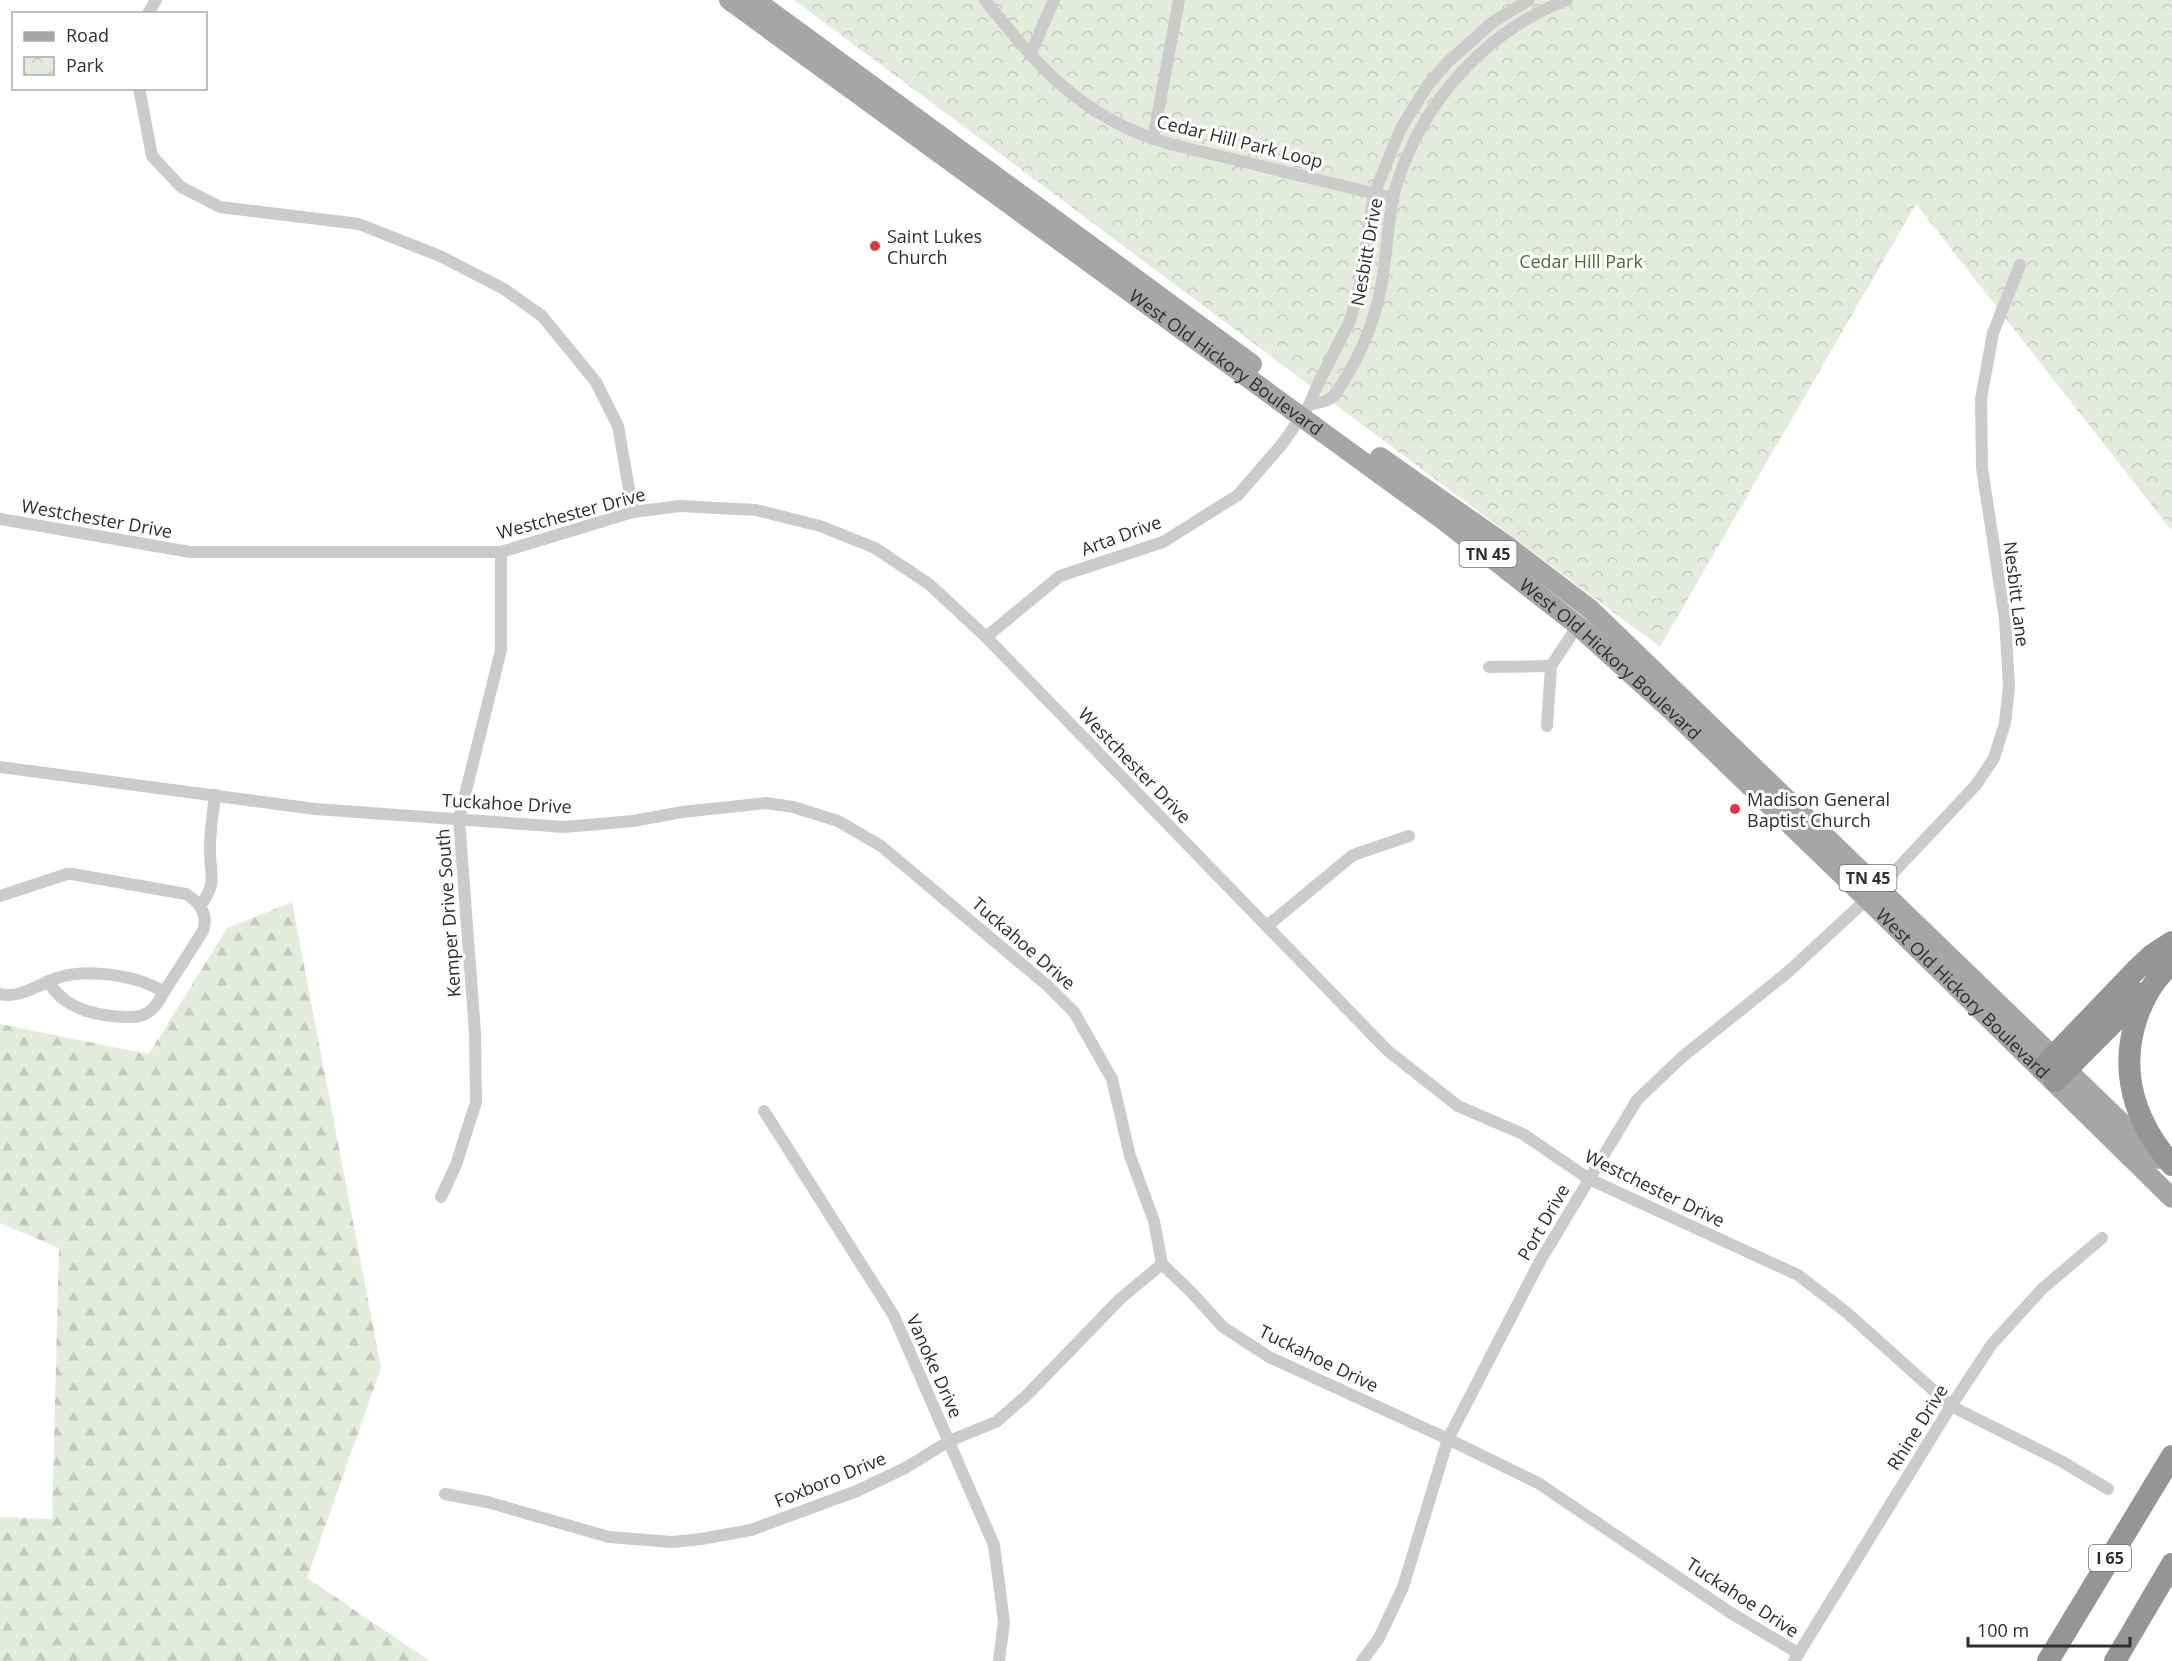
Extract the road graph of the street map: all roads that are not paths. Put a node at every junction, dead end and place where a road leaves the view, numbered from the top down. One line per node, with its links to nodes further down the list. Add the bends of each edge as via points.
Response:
1 (729, 0): 14 (main road, West Old Hickory Boulevard / TN 45)
2 (755, 0): 14 (main road, West Old Hickory Boulevard / TN 45)
3 (985, 0): 8 (street, Cedar Hill Park Loop)
4 (1054, 0): 8 (street)
5 (1179, 0): 10 (street)
6 (1529, 0): 11 (street, Nesbitt Drive, via 1474,37 1428,85 1401,128)
7 (1567, 0): 12 (street, Nesbitt Drive, via 1516,25 1463,70 1421,128)
8 (1030, 55): 10 (street, Cedar Hill Park Loop, via 1083,103)
9 (139, 90): 15 (street, via 152,156 181,187 220,207 359,224 440,255 504,289 542,316 596,382 618,426)
10 (1153, 139): 11 (street, Cedar Hill Park Loop)
11 (1374, 194): 12 (street, Cedar Hill Park Loop); 14 (street, Nesbitt Drive, via 1355,303 1342,339)
12 (1393, 198): 14 (street, Nesbitt Drive, via 1380,290 1370,327 1331,399)
13 (2020, 265): 28 (street, Nesbitt Lane, via 1993,333 1981,399 1982,468 2004,619 2009,686 2005,723 1994,758 1976,785)
14 (1306, 411): 18 (main road, West Old Hickory Boulevard / TN 45, via 1354,439); 19 (main road, West Old Hickory Boulevard / TN 45); 20 (street, Arta Drive, via 1238,495 1163,542 1060,576)
15 (633, 512): 17 (street, Westchester Drive); 20 (street, Westchester Drive, via 680,506 726,507 756,510 820,526 875,548 929,584)
16 (0, 519): 17 (street, Westchester Drive, via 190,552)
17 (501, 552): 26 (street, Kemper Drive South, via 501,650)
18 (1590, 609): 19 (street); 28 (main road, West Old Hickory Boulevard / TN 45)
19 (1577, 625): 21 (street); 28 (main road, West Old Hickory Boulevard / TN 45)
20 (986, 638): 31 (street, Westchester Drive)
21 (1551, 666): 22 (street); 23 (street)
22 (1489, 667)
23 (1547, 726)
24 (0, 767): 25 (street, Tuckahoe Drive)
25 (215, 795): 26 (street, Tuckahoe Drive, via 315,809); 30 (street, via 210,849 213,879)
26 (459, 819): 42 (street, Kemper Drive South, via 475,1033 476,1102 456,1165); 45 (street, Tuckahoe Drive, via 564,827 766,803 838,821 881,846 1074,1012 1112,1079 1130,1156 1154,1221)
27 (1409, 836): 31 (street, via 1353,855)
28 (1873, 894): 37 (main road, West Old Hickory Boulevard / TN 45); 41 (street, Port Drive, via 1637,1100)
29 (0, 896): 30 (street, via 67,874 81,874 186,894)
30 (200, 906): 35 (street, via 206,923 203,931)
31 (1267, 926): 41 (street, Westchester Drive, via 1412,1072 1458,1106 1523,1134)
32 (2172, 942): 37 (highway, via 2136,970)
33 (2170, 965): 37 (highway); 39 (highway, via 2141,1005 2128,1062 2135,1103 2154,1142)
34 (48, 981): 35 (street, via 75,973 98,974 153,985); 35 (street, via 68,1003 111,1017 147,1013); 36 (street, via 15,994)
35 (164, 992)
36 (0, 994)
37 (2054, 1069): 40 (main road, West Old Hickory Boulevard / TN 45); 43 (main road, West Old Hickory Boulevard / TN 45)
38 (764, 1111): 48 (street, Vanoke Drive, via 894,1316)
39 (2172, 1165)
40 (2172, 1172)
41 (1589, 1179): 46 (street, Westchester Drive, via 1798,1275 1846,1312); 47 (street, Port Drive, via 1540,1261)
42 (441, 1197)
43 (2172, 1198)
44 (2102, 1238): 46 (street, Rhine Drive, via 2042,1289 1992,1344)
45 (1162, 1264): 47 (street, Tuckahoe Drive, via 1223,1327 1269,1358); 48 (street, Foxboro Drive, via 1120,1299 996,1422)
46 (1951, 1406): 50 (street, Westchester Drive); 53 (street, Rhine Drive)
47 (1448, 1439): 53 (street, Tuckahoe Drive, via 1538,1483); 55 (street, Port Drive, via 1403,1587 1379,1638)
48 (949, 1441): 51 (street, Foxboro Drive, via 907,1467 840,1498 751,1530 701,1539 672,1542 609,1536); 54 (street, Vanoke Drive, via 994,1545 1004,1622)
49 (2172, 1456): 56 (highway, I 65)
50 (2108, 1489)
51 (445, 1494)
52 (2172, 1564): 57 (highway)
53 (1796, 1657)
54 (999, 1661)
55 (1362, 1661)
56 (2048, 1661)
57 (2115, 1661)

